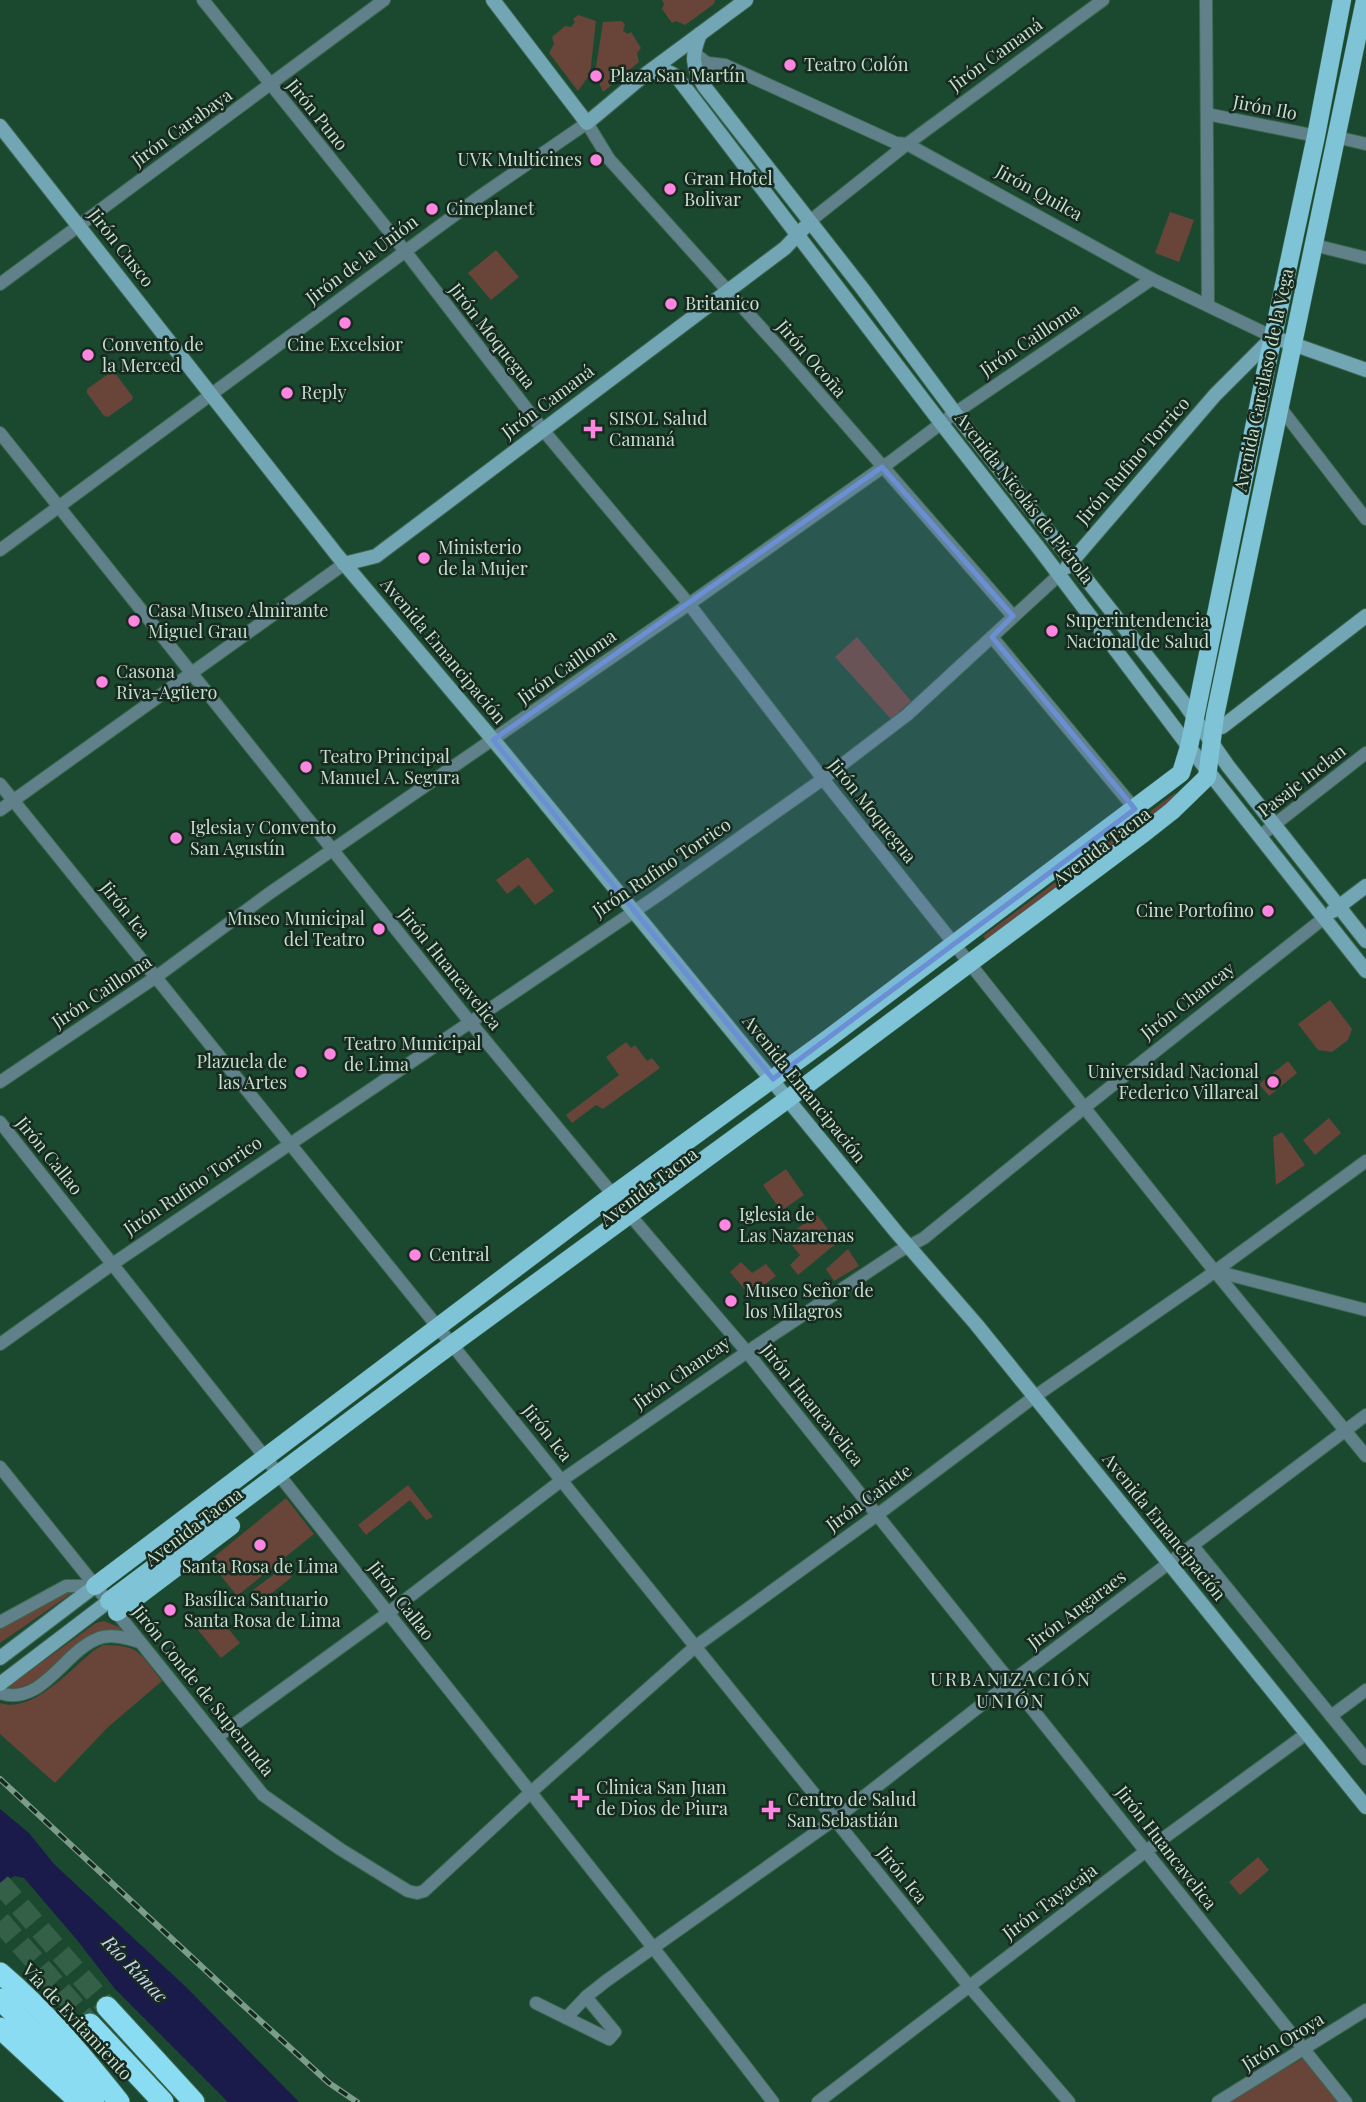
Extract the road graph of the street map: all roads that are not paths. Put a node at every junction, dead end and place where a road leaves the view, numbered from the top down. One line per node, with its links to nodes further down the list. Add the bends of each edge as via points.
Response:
1 (203, 0): 13 (street, Jirón Puno)
2 (384, 0): 13 (street, Jirón Carabaya)
3 (493, 0): 15 (main road)
4 (746, 0): 9 (main road, Jirón de la Unión)
5 (1104, 0): 19 (street, Jirón Camaná)
6 (1206, 0): 14 (street)
7 (1342, 0): 17 (main road, Avenida Garcilaso de la Vega)
8 (1364, 10): 18 (main road, Avenida Garcilaso de la Vega)
9 (699, 34): 11 (main road); 12 (main road, Jirón de la Unión)
10 (1366, 47): 18 (main road, Avenida Garcilaso de la Vega)
11 (694, 53): 19 (street, Jirón Quilca, via 706,63 725,65); 21 (main road, Avenida Nicolás de Piérola, via 704,86)
12 (642, 77): 15 (main road, Jirón de la Unión); 23 (main road, Avenida Nicolás de Piérola, via 660,71 677,77)
13 (270, 84): 22 (street, Jirón Carabaya); 25 (street, Jirón Puno)
14 (1207, 114): 17 (street, Jirón Ilo); 30 (street)
15 (587, 123): 25 (street, Jirón de la Unión); 29 (street, Jirón Ocoña, via 609,159)
16 (0, 126): 22 (main road, Jirón Cusco)
17 (1316, 136): 31 (main road, Avenida Garcilaso de la Vega)
18 (1342, 138): 20 (street); 24 (main road, Avenida Garcilaso de la Vega)
19 (907, 144): 21 (street, Jirón Camaná); 27 (street, Jirón Quilca)
20 (1366, 144)
21 (810, 221): 23 (main road, Jirón Camaná); 36 (main road, Avenida Nicolás de Piérola)
22 (79, 225): 28 (street, Jirón Carabaya); 34 (main road, Jirón Cusco)
23 (798, 234): 29 (main road, Jirón Camaná); 37 (main road, Avenida Nicolás de Piérola)
24 (1319, 246): 26 (street); 32 (main road, Avenida Garcilaso de la Vega)
25 (405, 251): 34 (street, Jirón de la Unión); 38 (street, Jirón Moquegua)
26 (1366, 258)
27 (1152, 279): 30 (street, Jirón Quilca); 36 (street, Jirón Cailloma)
28 (0, 284)
29 (726, 290): 38 (main road, Jirón Camaná); 40 (street, Jirón Ocoña)
30 (1208, 305): 31 (street, Jirón Quilca)
31 (1273, 337): 32 (main road, Jirón Quilca); 44 (main road, Jirón Rufino Torrico, via 1215,395); 52 (main road, Avenida Garcilaso de la Vega)
32 (1298, 346): 33 (main road, Jirón Quilca); 35 (main road, Avenida Garcilaso de la Vega)
33 (1366, 370)
34 (212, 394): 41 (street, Jirón de la Unión); 45 (main road, Avenida Emancipación)
35 (1282, 410): 42 (street); 53 (main road, Avenida Garcilaso de la Vega); 56 (main road, Avenida Garcilaso de la Vega)
36 (955, 413): 37 (street, Jirón Cailloma); 44 (main road, Avenida Nicolás de Piérola)
37 (941, 423): 40 (street, Jirón Cailloma); 46 (main road, Avenida Nicolás de Piérola)
38 (543, 430): 45 (main road, Jirón Camaná, via 376,556); 47 (street, Jirón Moquegua)
39 (0, 433): 41 (street, Jirón Huancavelica)
40 (882, 467): 47 (street, Jirón Cailloma); 48 (street, Jirón Ocoña)
41 (60, 507): 43 (street, Jirón de la Unión); 51 (street, Jirón Huancavelica)
42 (1366, 519)
43 (0, 550)
44 (1072, 562): 46 (main road, Jirón Rufino Torrico); 52 (main road, Avenida Nicolás de Piérola)
45 (344, 564): 51 (street, Jirón Camaná); 54 (main road, Avenida Emancipación)
46 (1059, 575): 48 (street, Jirón Rufino Torrico); 55 (main road, Avenida Nicolás de Piérola)
47 (689, 604): 54 (street, Jirón Cailloma); 59 (street, Jirón Moquegua)
48 (1013, 616): 50 (street, Jirón Rufino Torrico)
49 (1366, 616): 53 (main road)
50 (992, 637): 59 (street, Jirón Rufino Torrico, via 907,715); 62 (street)
51 (191, 672): 61 (street, Jirón Camaná); 66 (street, Jirón Huancavelica)
52 (1194, 718): 55 (main road, Avenida Garcilaso de la Vega); 56 (main road, Avenida Nicolás de Piérola)
53 (1222, 727): 56 (main road, Avenida Garcilaso de la Vega)
54 (493, 740): 66 (street, Jirón Cailloma); 69 (main road, Avenida Emancipación)
55 (1189, 747): 58 (main road, Avenida Nicolás de Piérola); 62 (main road, Avenida Tacna, via 1178,776)
56 (1215, 748): 58 (main road, Avenida Garcilaso de la Vega); 64 (main road, Avenida Nicolás de Piérola)
57 (1366, 753): 64 (street, Pasaje Inclan)
58 (1211, 775): 65 (main road, Avenida Nicolás de Piérola); 73 (main road, Avenida Tacna, via 1172,811)
59 (823, 779): 69 (street, Jirón Rufino Torrico); 72 (street, Jirón Moquegua)
60 (0, 784): 61 (street, Jirón Ica)
61 (13, 801): 63 (street, Jirón Camaná); 75 (street, Jirón Ica)
62 (1135, 809): 72 (main road, Avenida Tacna)
63 (0, 810)
64 (1274, 825): 65 (street, Pasaje Inclan); 68 (main road, Avenida Nicolás de Piérola)
65 (1260, 836): 70 (main road, Avenida Nicolás de Piérola)
66 (332, 849): 75 (street, Jirón Cailloma); 76 (street, Jirón Huancavelica)
67 (1366, 886): 68 (main road, Jirón Chancay)
68 (1339, 906): 70 (main road, Jirón Chancay); 71 (main road, Avenida Nicolás de Piérola)
69 (633, 911): 76 (street, Jirón Rufino Torrico); 77 (main road, Avenida Emancipación)
70 (1324, 918): 74 (main road, Avenida Nicolás de Piérola); 80 (street, Jirón Chancay)
71 (1366, 941)
72 (955, 943): 73 (street, Jirón Moquegua); 77 (main road, Avenida Tacna)
73 (972, 965): 79 (main road, Avenida Tacna); 80 (street, Jirón Moquegua)
74 (1366, 971)
75 (156, 977): 78 (street, Jirón Cailloma); 82 (street, Jirón Ica)
76 (470, 1022): 82 (street, Jirón Rufino Torrico); 84 (street, Jirón Huancavelica)
77 (772, 1079): 79 (main road, Avenida Emancipación); 84 (main road, Avenida Tacna)
78 (0, 1083)
79 (790, 1102): 85 (main road, Avenida Tacna); 86 (main road, Avenida Emancipación)
80 (1085, 1107): 86 (street, Jirón Chancay, via 924,1238); 88 (street, Jirón Moquegua)
81 (0, 1122): 87 (street, Jirón Callao)
82 (290, 1143): 87 (street, Jirón Rufino Torrico); 91 (street, Jirón Ica)
83 (1366, 1161): 88 (street, Jirón Cañete)
84 (612, 1193): 85 (street, Jirón Huancavelica); 91 (main road, Avenida Tacna)
85 (633, 1219): 93 (main road, Avenida Tacna); 94 (street, Jirón Huancavelica)
86 (908, 1246): 94 (street, Jirón Chancay); 95 (main road, Avenida Emancipación)
87 (114, 1263): 92 (street, Jirón Rufino Torrico); 99 (street, Jirón Callao)
88 (1215, 1271): 90 (street); 95 (street, Jirón Cañete); 97 (street, Jirón Moquegua)
89 (1366, 1297): 90 (street)
90 (1360, 1308)
91 (439, 1327): 93 (street, Jirón Ica); 99 (main road, Avenida Tacna)
92 (0, 1344)
93 (457, 1348): 101 (main road, Avenida Tacna); 102 (street, Jirón Ica)
94 (747, 1352): 102 (street, Jirón Chancay); 103 (street, Jirón Huancavelica)
95 (1034, 1397): 103 (street, Jirón Cañete); 105 (main road, Avenida Emancipación)
96 (1366, 1415): 97 (street, Jirón Angaraes)
97 (1346, 1431): 98 (street, Jirón Moquegua); 104 (street, Jirón Angaraes)
98 (1366, 1456)
99 (265, 1458): 101 (street, Jirón Callao); 106 (main road, Avenida Tacna)
100 (0, 1467): 106 (street, Jirón Conde de Superunda)
101 (282, 1479): 107 (main road, Avenida Tacna); 108 (street, Jirón Callao)
102 (562, 1480): 108 (street, Jirón Chancay); 111 (street, Jirón Ica)
103 (877, 1515): 111 (street, Jirón Cañete); 114 (street, Jirón Huancavelica)
104 (1193, 1546): 105 (street, Jirón Angaraes); 117 (street, Avenida Emancipación)
105 (1168, 1563): 114 (street, Jirón Angaraes); 118 (main road, Avenida Emancipación)
106 (95, 1586): 107 (street, Jirón Conde de Superunda); 109 (street, via 66,1586); 112 (main road)
107 (108, 1607): 110 (street, Jirón Conde de Superunda); 113 (main road)
108 (388, 1613): 119 (street, Jirón Chancay); 121 (street, Jirón Callao)
109 (0, 1622)
110 (141, 1642): 116 (street, via 98,1638 31,1690 16,1696); 119 (street, Jirón Conde de Superunda)
111 (695, 1646): 121 (street, Jirón Cañete); 123 (street, Jirón Ica)
112 (0, 1658)
113 (5, 1680)
114 (1012, 1681): 123 (street, Jirón Angaraes); 124 (street, Jirón Huancavelica)
115 (1366, 1690): 117 (street)
116 (0, 1693)
117 (1331, 1716): 120 (street, Avenida Emancipación)
118 (1306, 1734): 122 (main road, Avenida Emancipación); 124 (street, Jirón Tayacaja)
119 (217, 1737): 125 (street, Jirón Conde de Superunda, via 264,1795 340,1849)
120 (1366, 1759)
121 (530, 1793): 125 (street, Jirón Cañete); 126 (street, Jirón Callao)
122 (1366, 1807)
123 (835, 1819): 126 (street, Jirón Angaraes); 128 (street, Jirón Ica)
124 (1146, 1851): 128 (street, Jirón Tayacaja); 137 (street, Jirón Huancavelica)
125 (417, 1893)
126 (653, 1947): 129 (street, Jirón Angaraes); 143 (street, Jirón Callao)
127 (0, 1973): 140 (highway, Vía de Evitamiento, via 75,2048)
128 (969, 1986): 144 (street, Jirón Tayacaja); 145 (street, Jirón Ica)
129 (586, 1997): 134 (street, Jirón Angaraes); 134 (street, via 615,2034 608,2039)
130 (0, 1999): 139 (highway, via 60,2059)
131 (536, 2003): 134 (street)
132 (107, 2007): 142 (highway)
133 (1366, 2010): 137 (street, Jirón Oroya)
134 (566, 2018)
135 (90, 2024): 141 (highway)
136 (2, 2031): 138 (highway)
137 (1304, 2050): 146 (street, Jirón Oroya); 147 (street, Jirón Huancavelica)
138 (80, 2102)
139 (94, 2102)
140 (119, 2102)
141 (163, 2102)
142 (194, 2102)
143 (773, 2102)
144 (818, 2102)
145 (1069, 2102)
146 (1218, 2102)
147 (1346, 2102)

